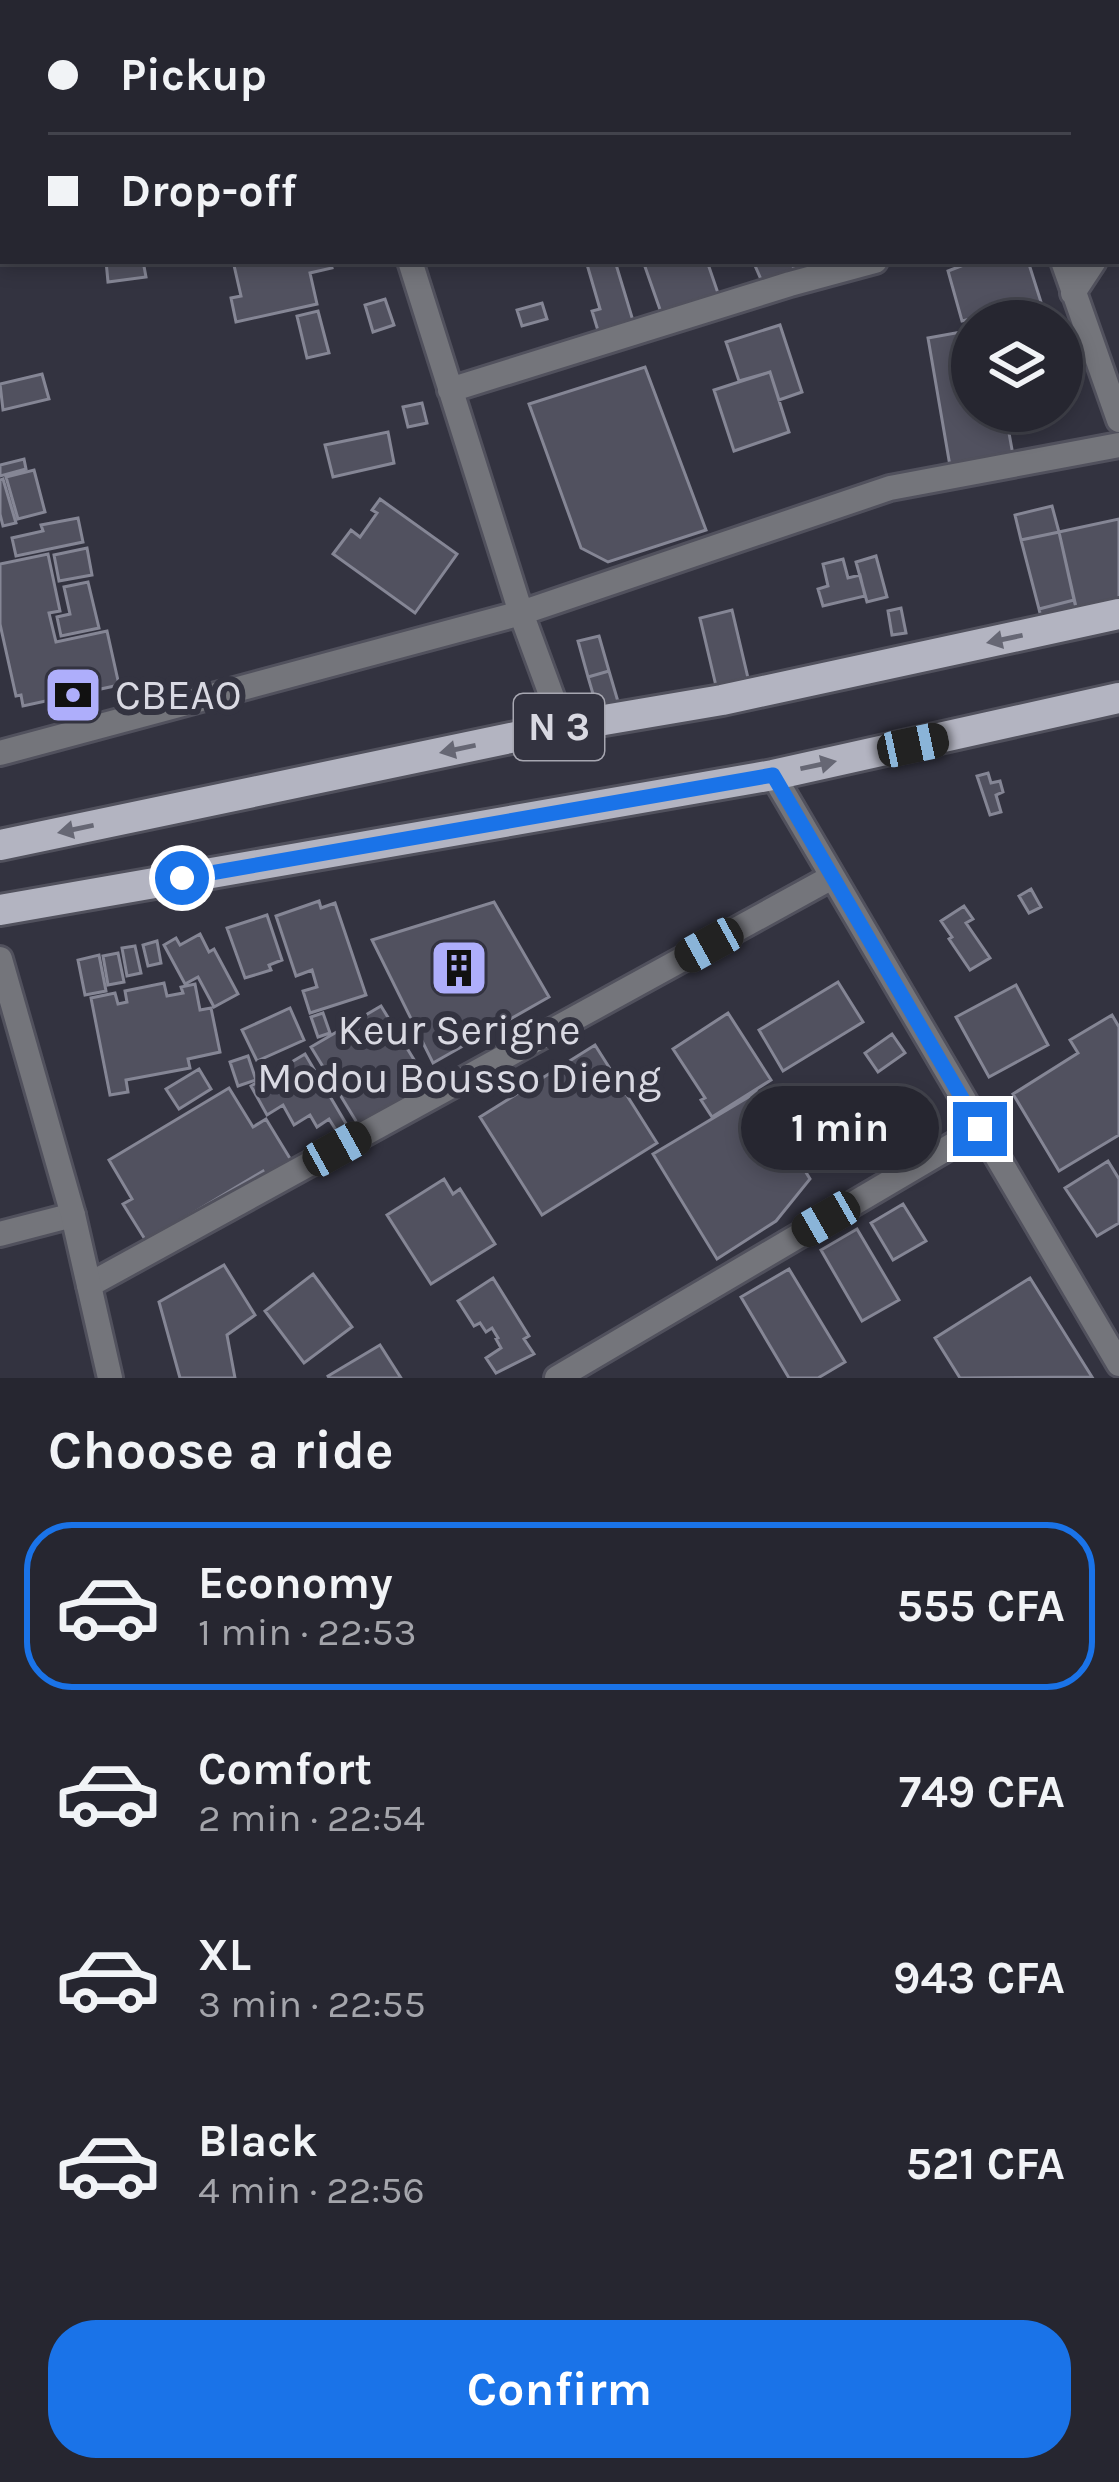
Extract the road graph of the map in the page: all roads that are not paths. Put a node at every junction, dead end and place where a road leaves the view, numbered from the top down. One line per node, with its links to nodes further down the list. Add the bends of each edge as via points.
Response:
1 (411, 264): 6 (street)
2 (864, 264): 6 (street)
3 (1064, 264): 5 (street)
4 (1092, 264): 5 (street)
5 (1073, 293): 7 (street)
6 (450, 390): 9 (street)
7 (1119, 420)
8 (1119, 445): 9 (street, via 890,488)
9 (521, 613): 12 (street); 13 (street)
10 (1119, 614): 12 (main road, N 3, one-way to 12)
11 (1119, 698): 14 (main road, N 3, one-way to 11)
12 (563, 727): 15 (main road, N 3, one-way to 15)
13 (0, 753)
14 (773, 775): 16 (street); 17 (main road, N 3)
15 (0, 845)
16 (832, 877): 19 (street); 22 (street)
17 (0, 910)
18 (0, 959): 20 (street)
19 (980, 1129): 23 (street); 25 (street)
20 (73, 1215): 21 (street); 22 (street)
21 (0, 1234)
22 (89, 1285): 24 (street)
23 (1119, 1364)
24 (110, 1378)
25 (557, 1378)

